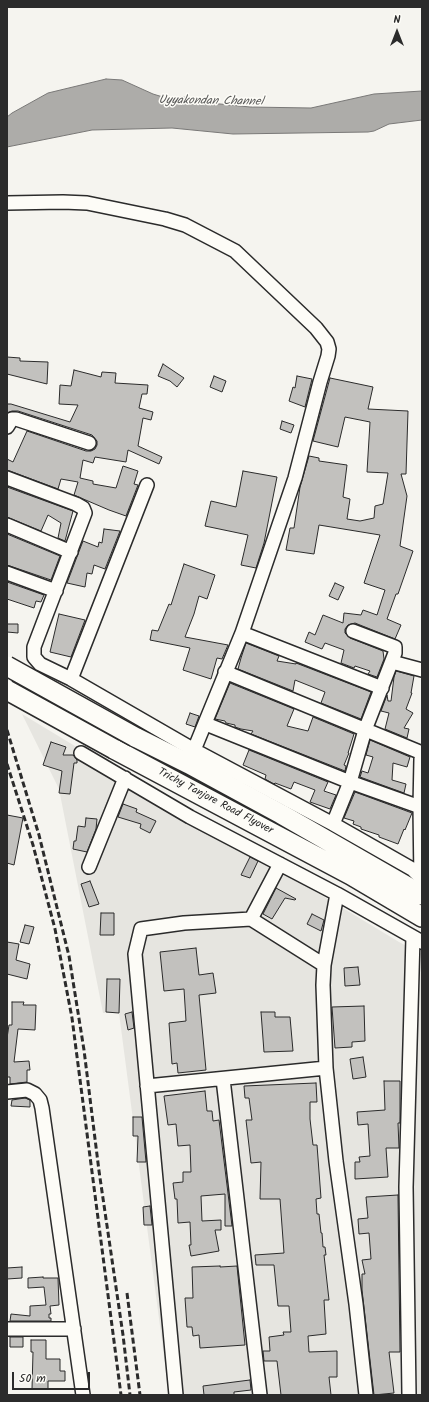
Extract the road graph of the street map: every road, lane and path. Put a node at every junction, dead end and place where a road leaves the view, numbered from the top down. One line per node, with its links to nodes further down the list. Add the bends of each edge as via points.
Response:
1 (7, 203): 11 (street, via 87,203 185,225 235,251 316,328 326,342 328,356 295,478)
2 (7, 427): 3 (street, via 12,419 16,419)
3 (89, 443)
4 (7, 478): 7 (street, via 83,508 85,513)
5 (147, 485): 16 (street)
6 (7, 525): 7 (street)
7 (71, 552): 9 (street)
8 (7, 573): 9 (street)
9 (56, 591): 16 (street, via 34,647 34,657 40,664)
10 (353, 631): 12 (street, via 395,647)
11 (242, 633): 15 (street); 17 (street)
12 (392, 662): 14 (street); 17 (street)
13 (7, 666): 35 (highway, Trichy Tanjore Road Flyover, bridge, via 389,876)
14 (422, 670)
15 (225, 672): 20 (street); 21 (street)
16 (71, 679): 19 (street)
17 (382, 688): 21 (street)
18 (7, 690): 37 (highway, Trichy Tanjore Road Flyover, bridge, via 351,875)
19 (114, 704): 22 (street); 26 (street)
20 (206, 724): 22 (street); 28 (street)
21 (365, 730): 24 (street); 28 (street)
22 (194, 750): 31 (street)
23 (81, 753): 26 (street)
24 (422, 753)
25 (422, 756): 29 (street)
26 (95, 760): 27 (street)
27 (125, 778): 33 (street); 34 (street)
28 (350, 782): 30 (street); 31 (street)
29 (421, 789): 30 (street)
30 (420, 807): 32 (street)
31 (333, 824): 35 (street, via 412,868)
32 (421, 831): 35 (street)
33 (280, 864): 36 (street); 38 (street)
34 (89, 867)
35 (421, 889)
36 (337, 894): 39 (street); 40 (street)
37 (422, 917)
38 (251, 919): 40 (street); 43 (street, via 184,923 141,929 135,954)
39 (417, 940): 51 (street, via 406,1187)
40 (324, 965): 41 (street)
41 (326, 1068): 42 (street); 50 (street)
42 (223, 1080): 43 (street); 49 (street)
43 (147, 1086): 48 (street)
44 (7, 1092): 46 (street, via 27,1090 40,1100)
45 (7, 1329): 46 (street)
46 (74, 1329): 47 (street)
47 (83, 1395)
48 (176, 1395)
49 (260, 1395)
50 (366, 1395)
51 (409, 1395)

